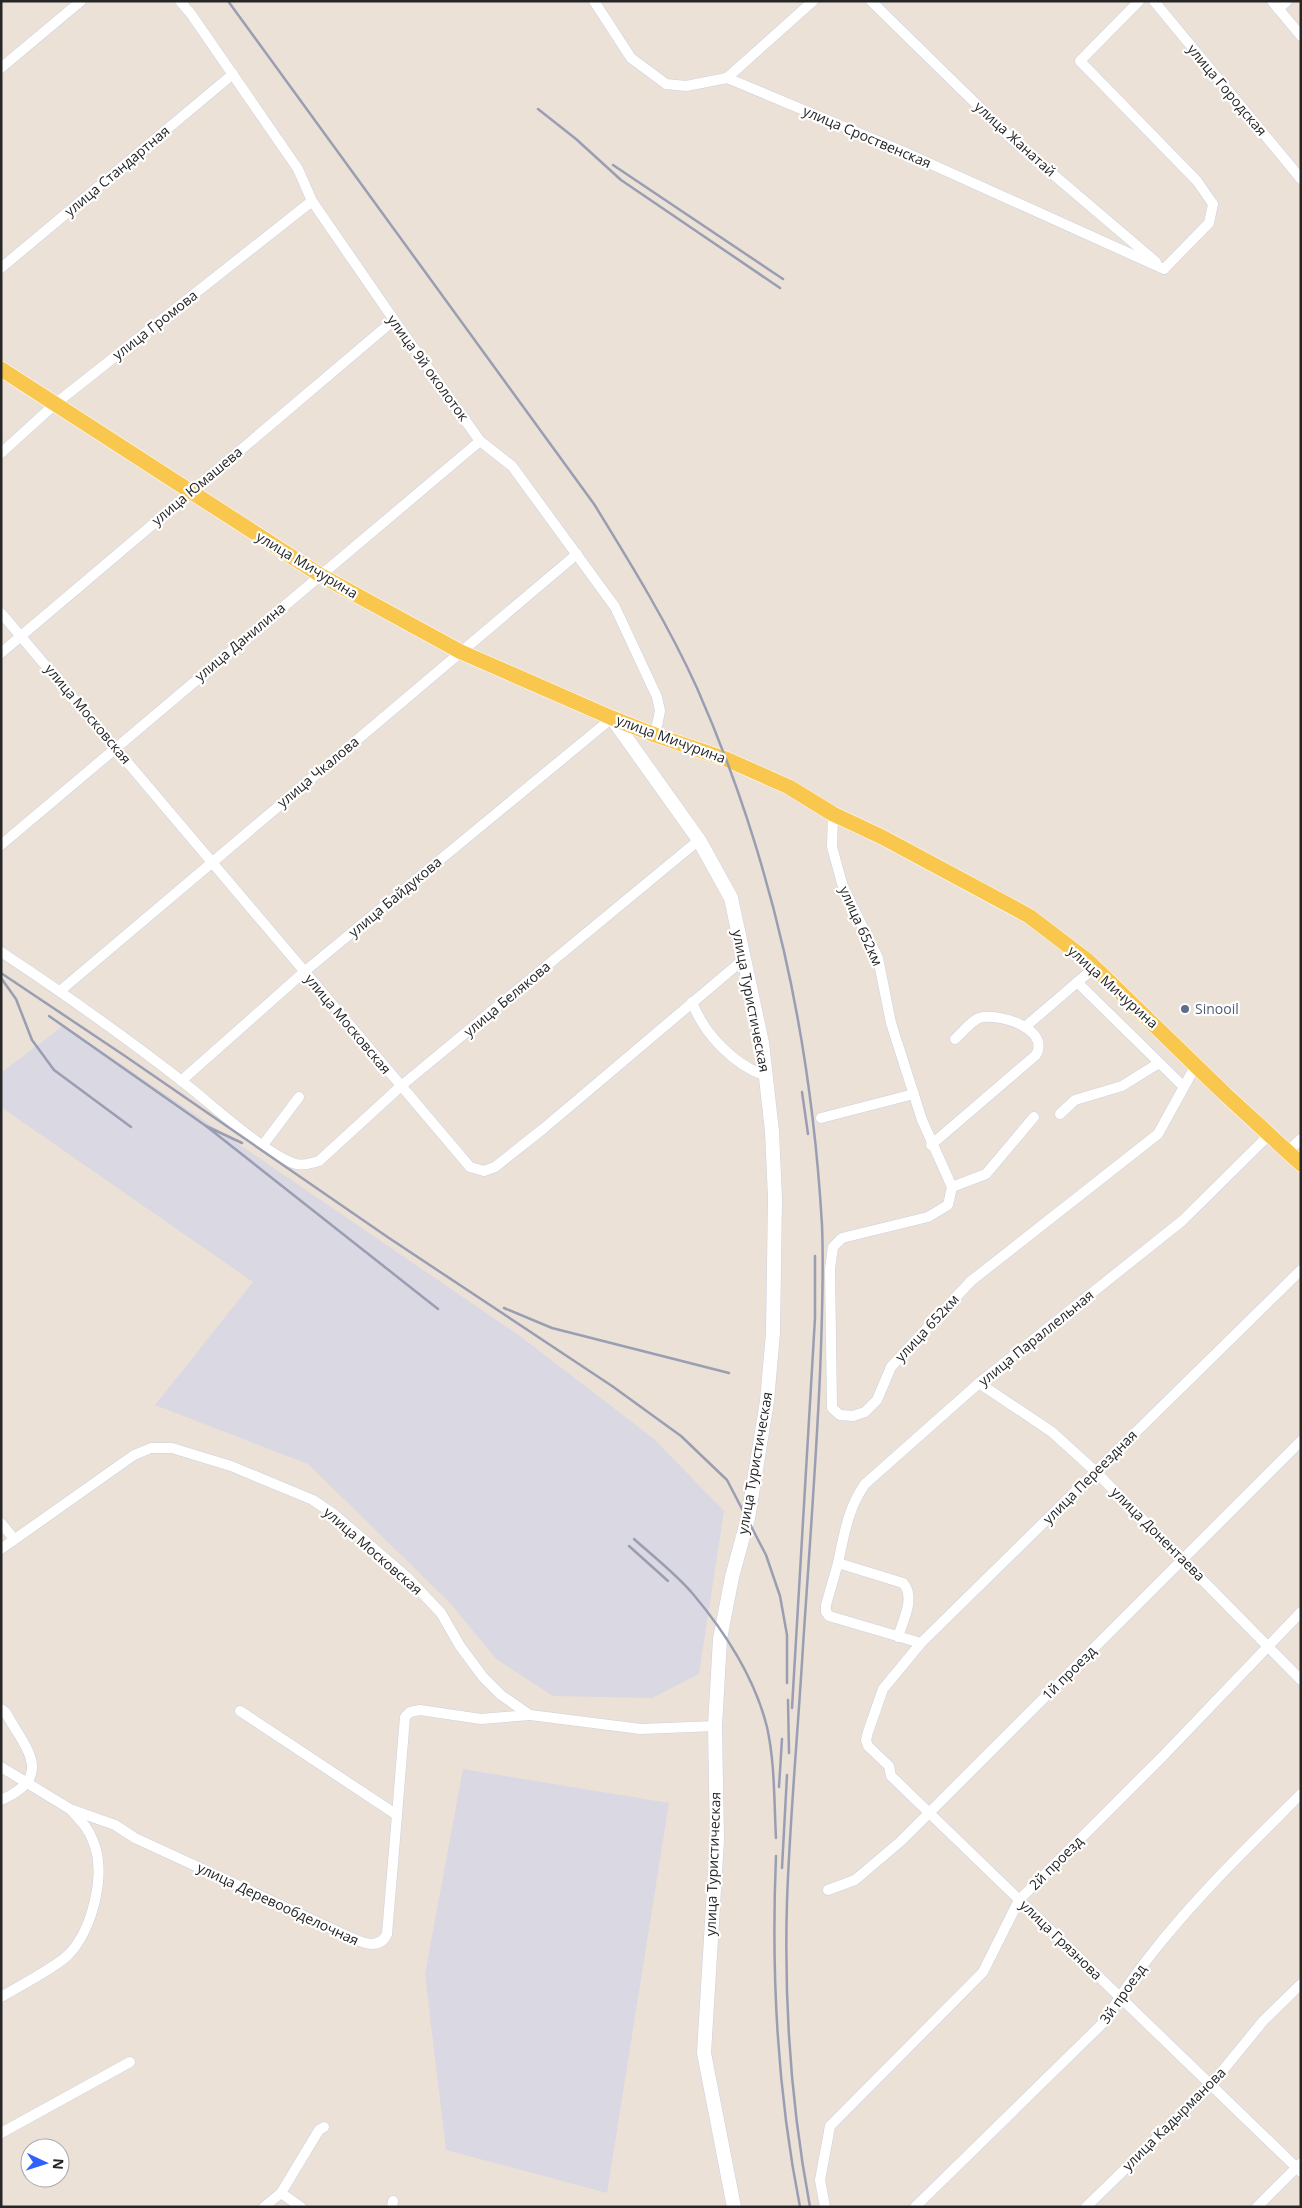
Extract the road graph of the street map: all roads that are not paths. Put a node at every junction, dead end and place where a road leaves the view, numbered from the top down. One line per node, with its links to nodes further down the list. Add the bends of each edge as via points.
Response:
1 (81, 1): 11 (street)
2 (180, 1): 12 (street, улица 9й околоток)
3 (594, 1): 13 (street, via 630,58 666,84 686,86)
4 (814, 1): 13 (street)
5 (871, 1): 17 (street, улица Жанатай, via 1013,140)
6 (1139, 1): 17 (street, via 1080,60 1197,181 1213,204 1210,223)
7 (1154, 1): 14 (street, улица Городская)
8 (1287, 1): 9 (street)
9 (1275, 5): 10 (street)
10 (1301, 36)
11 (1, 68)
12 (233, 74): 15 (street, улица 9й околоток, via 298,169); 16 (street, улица Стандартная)
13 (727, 78): 17 (street, улица Сроственская, via 902,151)
14 (1301, 179)
15 (312, 201): 18 (street, улица 9й околоток); 20 (street, улица Громова)
16 (1, 268)
17 (1164, 269)
18 (394, 320): 21 (street, улица 9й околоток); 23 (street, улица Юмашева)
19 (1, 369): 20 (main road, улица Мичурина)
20 (55, 404): 22 (street, улица Громова); 23 (main road, улица Мичурина)
21 (480, 441): 24 (street, улица 9й околоток, via 512,466); 25 (street, улица Данилина)
22 (1, 453)
23 (190, 491): 25 (main road, улица Мичурина); 27 (street, улица Юмашева)
24 (577, 554): 28 (street, улица Чкалова); 31 (street, улица 9й околоток, via 615,607 657,697 660,710)
25 (320, 575): 28 (main road, улица Мичурина); 32 (street, улица Данилина)
26 (1, 613): 27 (street, улица Московская)
27 (21, 636): 29 (street, улица Юмашева); 32 (street, улица Московская)
28 (461, 652): 30 (main road, улица Мичурина); 36 (street, улица Чкалова)
29 (1, 653)
30 (612, 718): 31 (main road, улица Мичурина); 34 (street, улица Туристическая); 40 (street, улица Байдукова)
31 (655, 736): 33 (main road, улица Мичурина, via 726,759 789,787)
32 (116, 747): 35 (street, улица Данилина); 36 (street, улица Московская)
33 (833, 814): 39 (main road, улица Мичурина, via 1020,911); 52 (street, улица 652км, via 832,847 843,887 878,958 891,1023)
34 (699, 840): 38 (street, улица Туристическая, via 731,898); 50 (street, улица Белякова)
35 (1, 845)
36 (212, 861): 40 (street, улица Московская); 42 (street, улица Чкалова)
37 (1, 952): 42 (street)
38 (744, 959): 43 (street, улица Московская); 48 (street, улица Туристическая)
39 (1095, 967): 41 (street); 47 (main road, улица Мичурина)
40 (304, 972): 49 (street, улица Байдукова); 50 (street, улица Московская)
41 (1077, 982): 44 (street); 46 (street)
42 (60, 991): 49 (street)
43 (692, 1002): 48 (street, via 702,1025 736,1059 752,1071); 50 (street, улица Московская, via 543,1129 494,1167 484,1170 470,1168)
44 (1026, 1027): 45 (street, via 990,1016 977,1019); 60 (street, via 1038,1040 1036,1055)
45 (955, 1039)
46 (1159, 1064): 51 (street); 54 (street, via 1122,1086 1075,1100)
47 (1196, 1066): 51 (street, улица 652км); 57 (main road, улица Мичурина)
48 (766, 1076): 82 (street, улица Туристическая, via 775,1198 773,1333 767,1401 748,1518 720,1639)
49 (182, 1081): 59 (street)
50 (401, 1086): 59 (street, улица Белякова, via 319,1161 297,1164)
51 (1183, 1086): 63 (street, улица 652км, via 1158,1134 971,1281 891,1367 876,1400 865,1412 853,1416 840,1415 832,1408 830,1269 833,1246 842,1238 928,1217 948,1205)
52 (914, 1094): 56 (street); 60 (street, улица 652км)
53 (299, 1097): 59 (street)
54 (1060, 1114)
55 (1034, 1117): 63 (street, via 986,1174)
56 (821, 1118)
57 (1269, 1135): 61 (main road, улица Мичурина); 65 (street, улица Параллельная, via 1182,1221)
58 (1301, 1139): 61 (street)
59 (263, 1145)
60 (932, 1145): 63 (street, улица 652км)
61 (1288, 1151): 62 (main road, улица Мичурина)
62 (1301, 1164)
63 (952, 1187)
64 (1301, 1270): 67 (street, улица Переездная)
65 (980, 1383): 67 (street, улица Донентаева, via 1052,1432); 72 (street, улица Параллельная, via 865,1484 848,1518)
66 (1301, 1441): 71 (street, 1й проезд)
67 (1096, 1472): 71 (street, улица Донентаева); 75 (street, улица Переездная)
68 (1, 1523): 69 (street)
69 (14, 1539): 70 (street, улица Московская); 81 (street, улица Московская, via 134,1455 151,1448 172,1448 231,1466 313,1500 335,1515 407,1577 442,1613 460,1646 483,1677 500,1695)
70 (1, 1549)
71 (1184, 1559): 76 (street, улица Донентаева); 88 (street, 1й проезд)
72 (838, 1562): 74 (street, via 903,1583 908,1588 910,1598); 74 (street, улица Параллельная, via 826,1604 829,1616)
73 (1301, 1612): 76 (street, 2й проезд)
74 (898, 1637): 75 (street)
75 (921, 1644): 78 (street, улица Переездная)
76 (1266, 1646): 77 (street, улица Донентаева); 91 (street, 2й проезд, via 1164,1755)
77 (1301, 1680)
78 (884, 1689): 88 (street, улица Грязнова, via 868,1732 868,1746 889,1766 890,1776)
79 (1, 1709): 84 (street, via 31,1754 33,1765)
80 (240, 1711): 89 (street)
81 (530, 1715): 82 (street, улица Московская, via 641,1729); 89 (street, улица Деревообделочная, via 481,1719 420,1710 410,1712 405,1717)
82 (715, 1726): 103 (street, улица Туристическая, via 717,1840 704,2053)
83 (1, 1767): 84 (street, улица Деревообделочная)
84 (27, 1783): 86 (street); 87 (street, улица Деревообделочная)
85 (1301, 1794): 93 (street, 3й проезд, via 1230,1864 1172,1928)
86 (1, 1800)
87 (70, 1809): 89 (street, улица Деревообделочная, via 115,1825 135,1838 366,1944 378,1944 387,1934); 94 (street, via 86,1828 98,1855 100,1872 86,1924 65,1958)
88 (929, 1814): 90 (street, 1й проезд, via 855,1880); 91 (street, улица Грязнова)
89 (397, 1815)
90 (828, 1890)
91 (1019, 1900): 93 (street, улица Грязнова); 104 (street, 2й проезд, via 983,1972 830,2126 820,2180)
92 (1301, 1984): 96 (street, улица Кадырманова, via 1264,2020)
93 (1119, 1995): 96 (street, улица Грязнова); 105 (street, 3й проезд, via 1105,2021)
94 (1, 1997)
95 (130, 2062): 98 (street)
96 (1210, 2086): 99 (street, улица Грязнова); 106 (street, улица Кадырманова)
97 (324, 2127): 100 (street, via 319,2130)
98 (1, 2133)
99 (1299, 2168): 107 (street)
100 (281, 2193): 101 (street); 102 (street)
101 (264, 2207)
102 (301, 2207)
103 (734, 2207)
104 (825, 2207)
105 (915, 2207)
106 (1086, 2207)
107 (1257, 2207)

